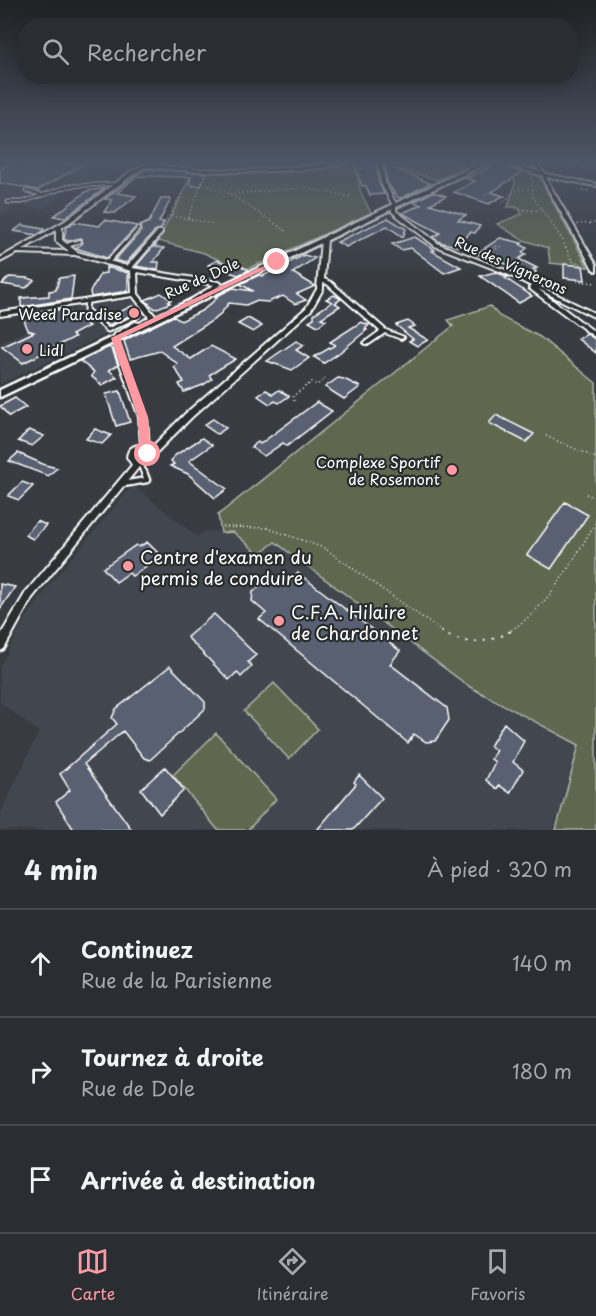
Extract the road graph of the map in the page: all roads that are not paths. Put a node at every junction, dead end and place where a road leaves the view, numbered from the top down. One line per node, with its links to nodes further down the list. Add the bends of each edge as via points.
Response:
1 (8, 202): 2 (lane)
2 (20, 202)
3 (92, 202): 8 (street)
4 (392, 202): 7 (street)
5 (403, 202): 7 (main road, Rue de Dole)
6 (557, 202): 20 (street)
7 (394, 206): 11 (main road, Rue de Dole); 13 (main road, Rue de Dole); 23 (street, Rue des Vignerons, via 394,211 430,241)
8 (59, 227): 14 (street, via 57,238); 15 (street)
9 (138, 229): 18 (lane)
10 (160, 232): 19 (street)
11 (334, 233): 13 (street); 22 (main road, Rue de Dole)
12 (80, 241): 14 (lane)
13 (324, 241): 21 (street); 25 (main road, Rue de Dole)
14 (65, 247): 16 (street)
15 (16, 251): 16 (street); 17 (street)
16 (75, 253): 18 (street)
17 (1, 259)
18 (107, 263): 19 (street)
19 (132, 269): 22 (street); 24 (street)
20 (596, 269)
21 (320, 280): 31 (street, via 329,283); 39 (street, via 318,295 309,309)
22 (219, 284): 25 (street); 28 (main road, Rue de Dole)
23 (533, 285): 29 (street, Rue des Vignerons); 32 (street, via 531,288)
24 (135, 294): 26 (street); 28 (street)
25 (194, 300): 30 (main road, Rue de Dole)
26 (87, 301): 27 (street); 30 (lane, via 86,310 108,330)
27 (0, 314)
28 (152, 315): 30 (main road, Rue de Dole)
29 (594, 316)
30 (137, 322): 34 (main road, Rue de Dole); 36 (main road, Rue de Dole)
31 (384, 331): 33 (street); 35 (street)
32 (596, 336)
33 (401, 337)
34 (115, 338): 37 (main road, Rue de Dole); 38 (street, via 143,417)
35 (367, 343)
36 (0, 388)
37 (0, 394)
38 (144, 432): 39 (street); 40 (street)
39 (146, 452): 40 (street); 41 (street)
40 (131, 455): 41 (street, via 131,461); 42 (street)
41 (139, 463): 42 (street); 43 (lane, via 147,480)
42 (127, 474): 43 (street)
43 (119, 486): 44 (street, via 29,595)
44 (0, 646)

